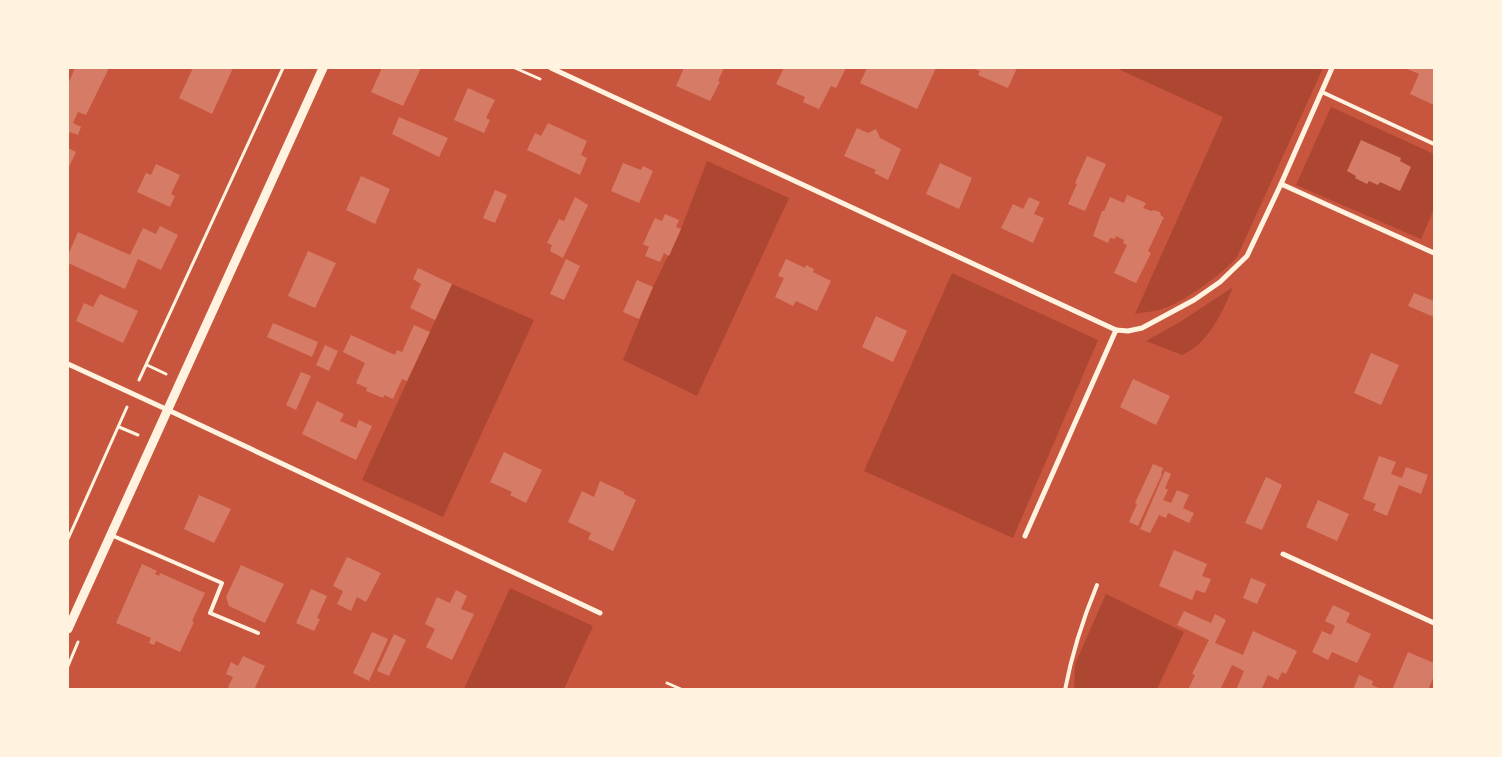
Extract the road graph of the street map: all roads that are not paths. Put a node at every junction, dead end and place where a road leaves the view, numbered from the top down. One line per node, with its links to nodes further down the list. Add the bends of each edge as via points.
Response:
1 (323, 68): 10 (street)
2 (551, 68): 8 (street)
3 (1332, 68): 4 (street)
4 (1322, 92): 5 (lane); 6 (street)
5 (1434, 144)
6 (1281, 184): 7 (street); 8 (street, via 1252,248 1232,271 1194,300 1142,328)
7 (1434, 253)
8 (1116, 330): 12 (street)
9 (68, 364): 10 (street)
10 (168, 410): 11 (street); 15 (street)
11 (111, 535): 17 (street); 18 (lane, via 222,583 210,613)
12 (1025, 536)
13 (1283, 554): 16 (street)
14 (1097, 585): 19 (lane, via 1081,624)
15 (600, 612)
16 (1434, 622)
17 (68, 629)
18 (258, 633)
19 (1065, 690)

